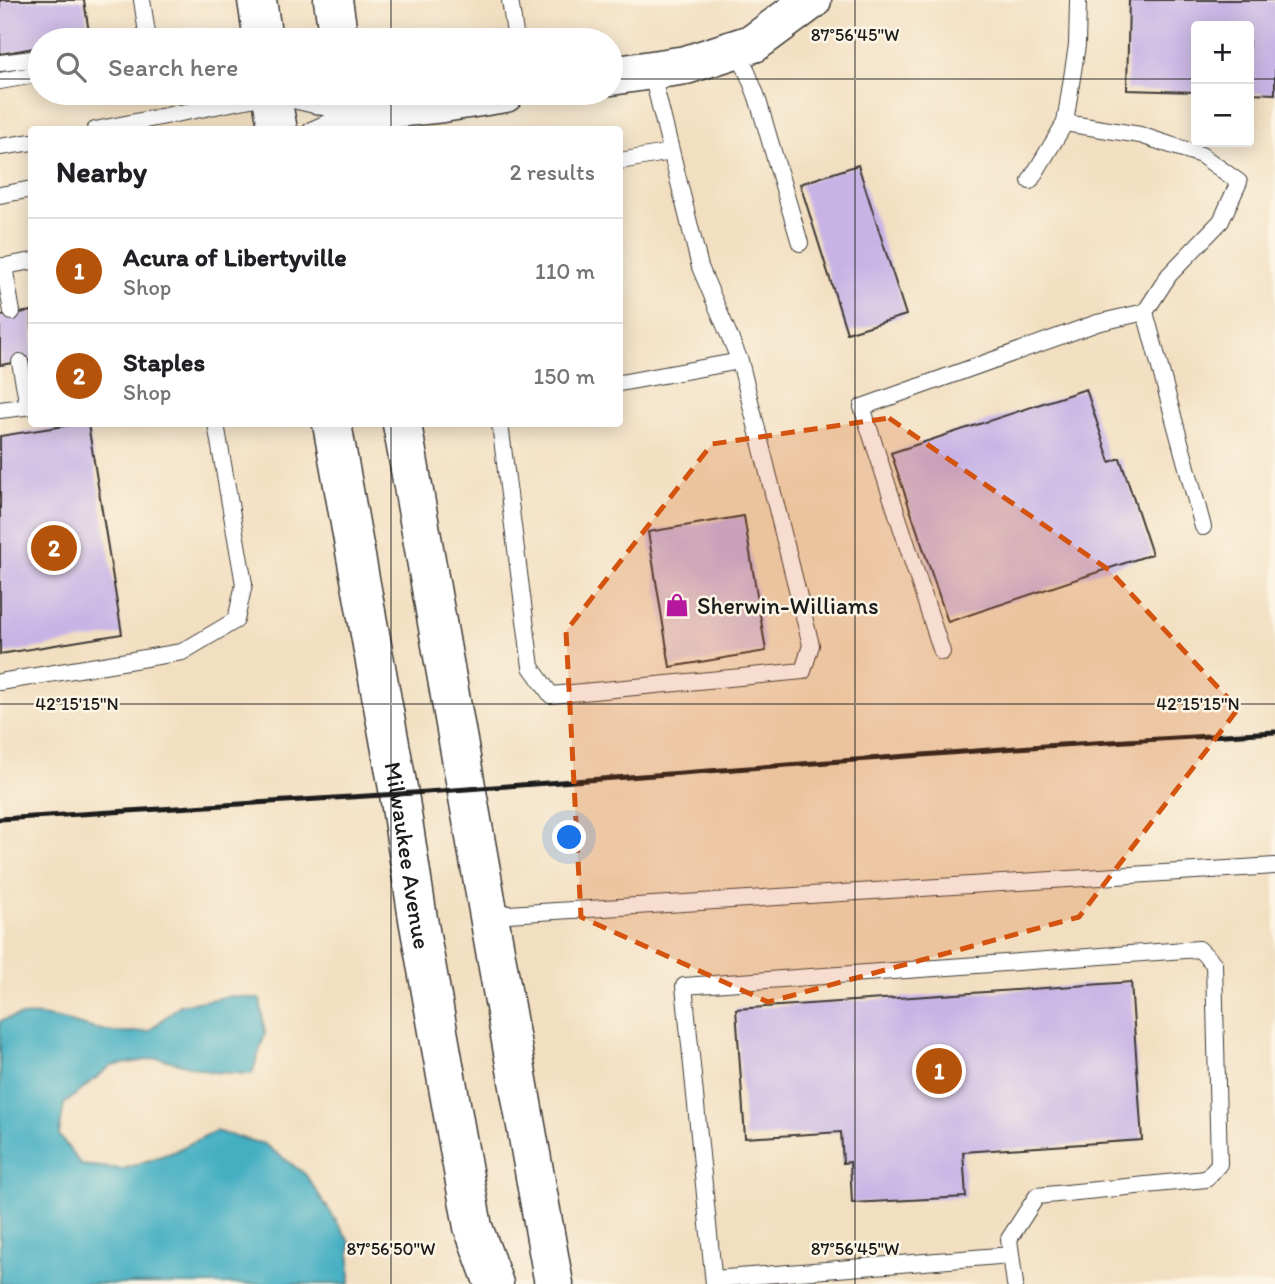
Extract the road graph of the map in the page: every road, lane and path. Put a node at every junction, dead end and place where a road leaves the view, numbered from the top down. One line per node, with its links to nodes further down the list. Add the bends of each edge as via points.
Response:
1 (142, 0): 7 (lane)
2 (257, 0): 8 (main road)
3 (333, 0): 9 (main road)
4 (510, 0): 10 (lane)
5 (812, 0): 11 (main road, via 754,43)
6 (1078, 0): 21 (lane, via 1077,45)
7 (146, 28)
8 (261, 28)
9 (337, 28)
10 (514, 28)
11 (738, 49): 14 (main road); 31 (lane)
12 (28, 60): 13 (lane)
13 (0, 63)
14 (651, 70): 15 (main road); 26 (lane)
15 (623, 74)
16 (28, 77): 17 (lane)
17 (0, 81)
18 (422, 105): 20 (main road)
19 (273, 106): 20 (lane); 22 (lane)
20 (349, 112): 23 (lane)
21 (1065, 123): 28 (lane); 35 (lane, via 1140,135 1201,155 1239,182 1221,221 1168,275)
22 (124, 126)
23 (319, 126)
24 (28, 143): 25 (lane)
25 (0, 147)
26 (671, 152): 27 (lane); 36 (lane, via 700,267)
27 (623, 161)
28 (1030, 181)
29 (28, 190): 30 (lane)
30 (0, 195)
31 (800, 243)
32 (28, 262): 33 (lane)
33 (2, 266): 34 (lane)
34 (12, 312)
35 (1145, 312): 46 (lane); 47 (lane, via 1097,323 862,407)
36 (740, 361): 38 (lane); 45 (lane, via 811,645 803,671 551,695 531,667)
37 (20, 362): 39 (lane)
38 (623, 382)
39 (28, 397)
40 (28, 406): 41 (lane)
41 (0, 410)
42 (217, 427): 48 (lane, via 244,583 236,620 183,652)
43 (333, 427): 53 (main road, Milwaukee Avenue, via 473,1227)
44 (403, 427): 50 (main road)
45 (500, 427)
46 (1203, 527)
47 (942, 652)
48 (0, 681)
49 (1275, 866): 50 (lane)
50 (491, 915): 54 (main road)
51 (1011, 1255): 52 (lane); 52 (lane, via 1009,1239 1037,1196 1206,1179 1219,1164 1214,964 1199,949 684,986); 55 (lane)
52 (714, 1281)
53 (494, 1284)
54 (554, 1284)
55 (1014, 1284)

